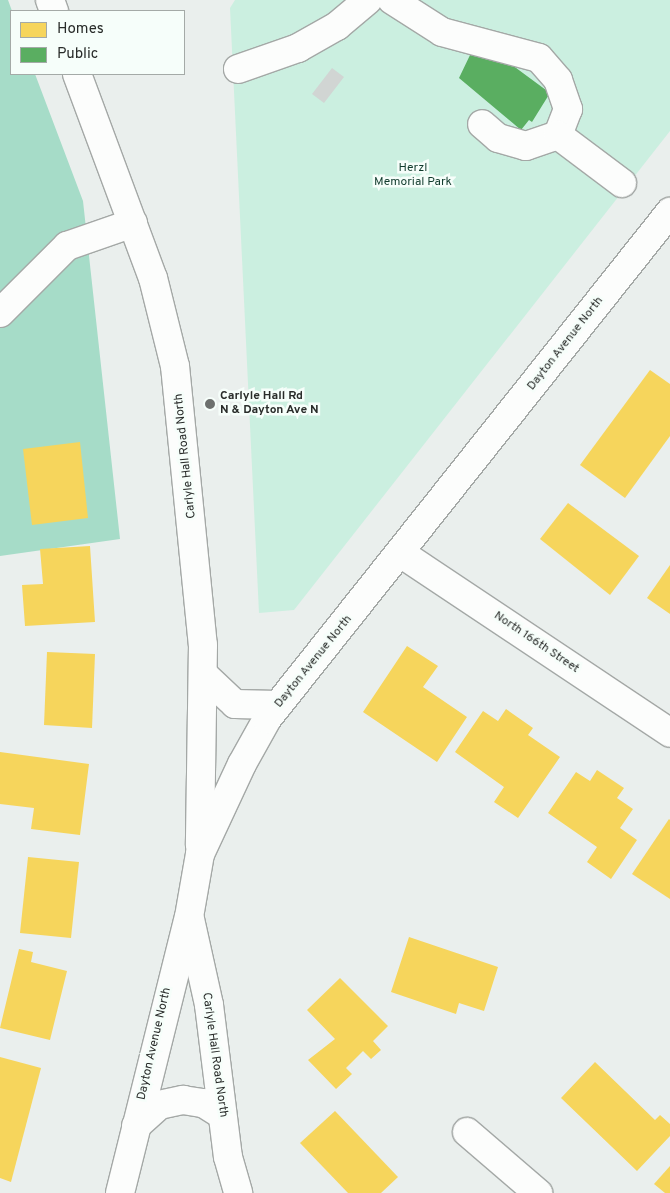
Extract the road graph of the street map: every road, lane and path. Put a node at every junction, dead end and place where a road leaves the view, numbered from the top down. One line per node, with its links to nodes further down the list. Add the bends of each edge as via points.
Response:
1 (368, 0): 3 (street, via 344,21 298,48)
2 (392, 0): 6 (street, via 442,32 539,58 558,80 568,109)
3 (238, 69)
4 (77, 75): 9 (street, Carlyle Hall Road North)
5 (482, 124): 6 (street, via 498,138 526,146)
6 (558, 135): 7 (street)
7 (622, 183)
8 (670, 212): 11 (street, Dayton Avenue North)
9 (133, 223): 10 (street, via 67,246); 12 (street, Carlyle Hall Road North, via 153,278 175,366 188,455)
10 (0, 313)
11 (402, 554): 13 (street, Dayton Avenue North); 14 (street, North 166th Street)
12 (203, 674): 13 (street, via 235,704); 15 (street, Carlyle Hall Road North)
13 (278, 705): 15 (street, Dayton Avenue North, via 233,780)
14 (670, 733)
15 (200, 854): 16 (street, Dayton Avenue North)
16 (189, 917): 17 (street, Carlyle Hall Road North, via 209,1005); 18 (street, Dayton Avenue North)
17 (222, 1114): 18 (street, via 203,1102 183,1100 159,1105); 21 (street, Carlyle Hall Road North, via 228,1158)
18 (136, 1126): 20 (street, Dayton Avenue North)
19 (467, 1132): 22 (street)
20 (120, 1193)
21 (238, 1193)
22 (538, 1193)

